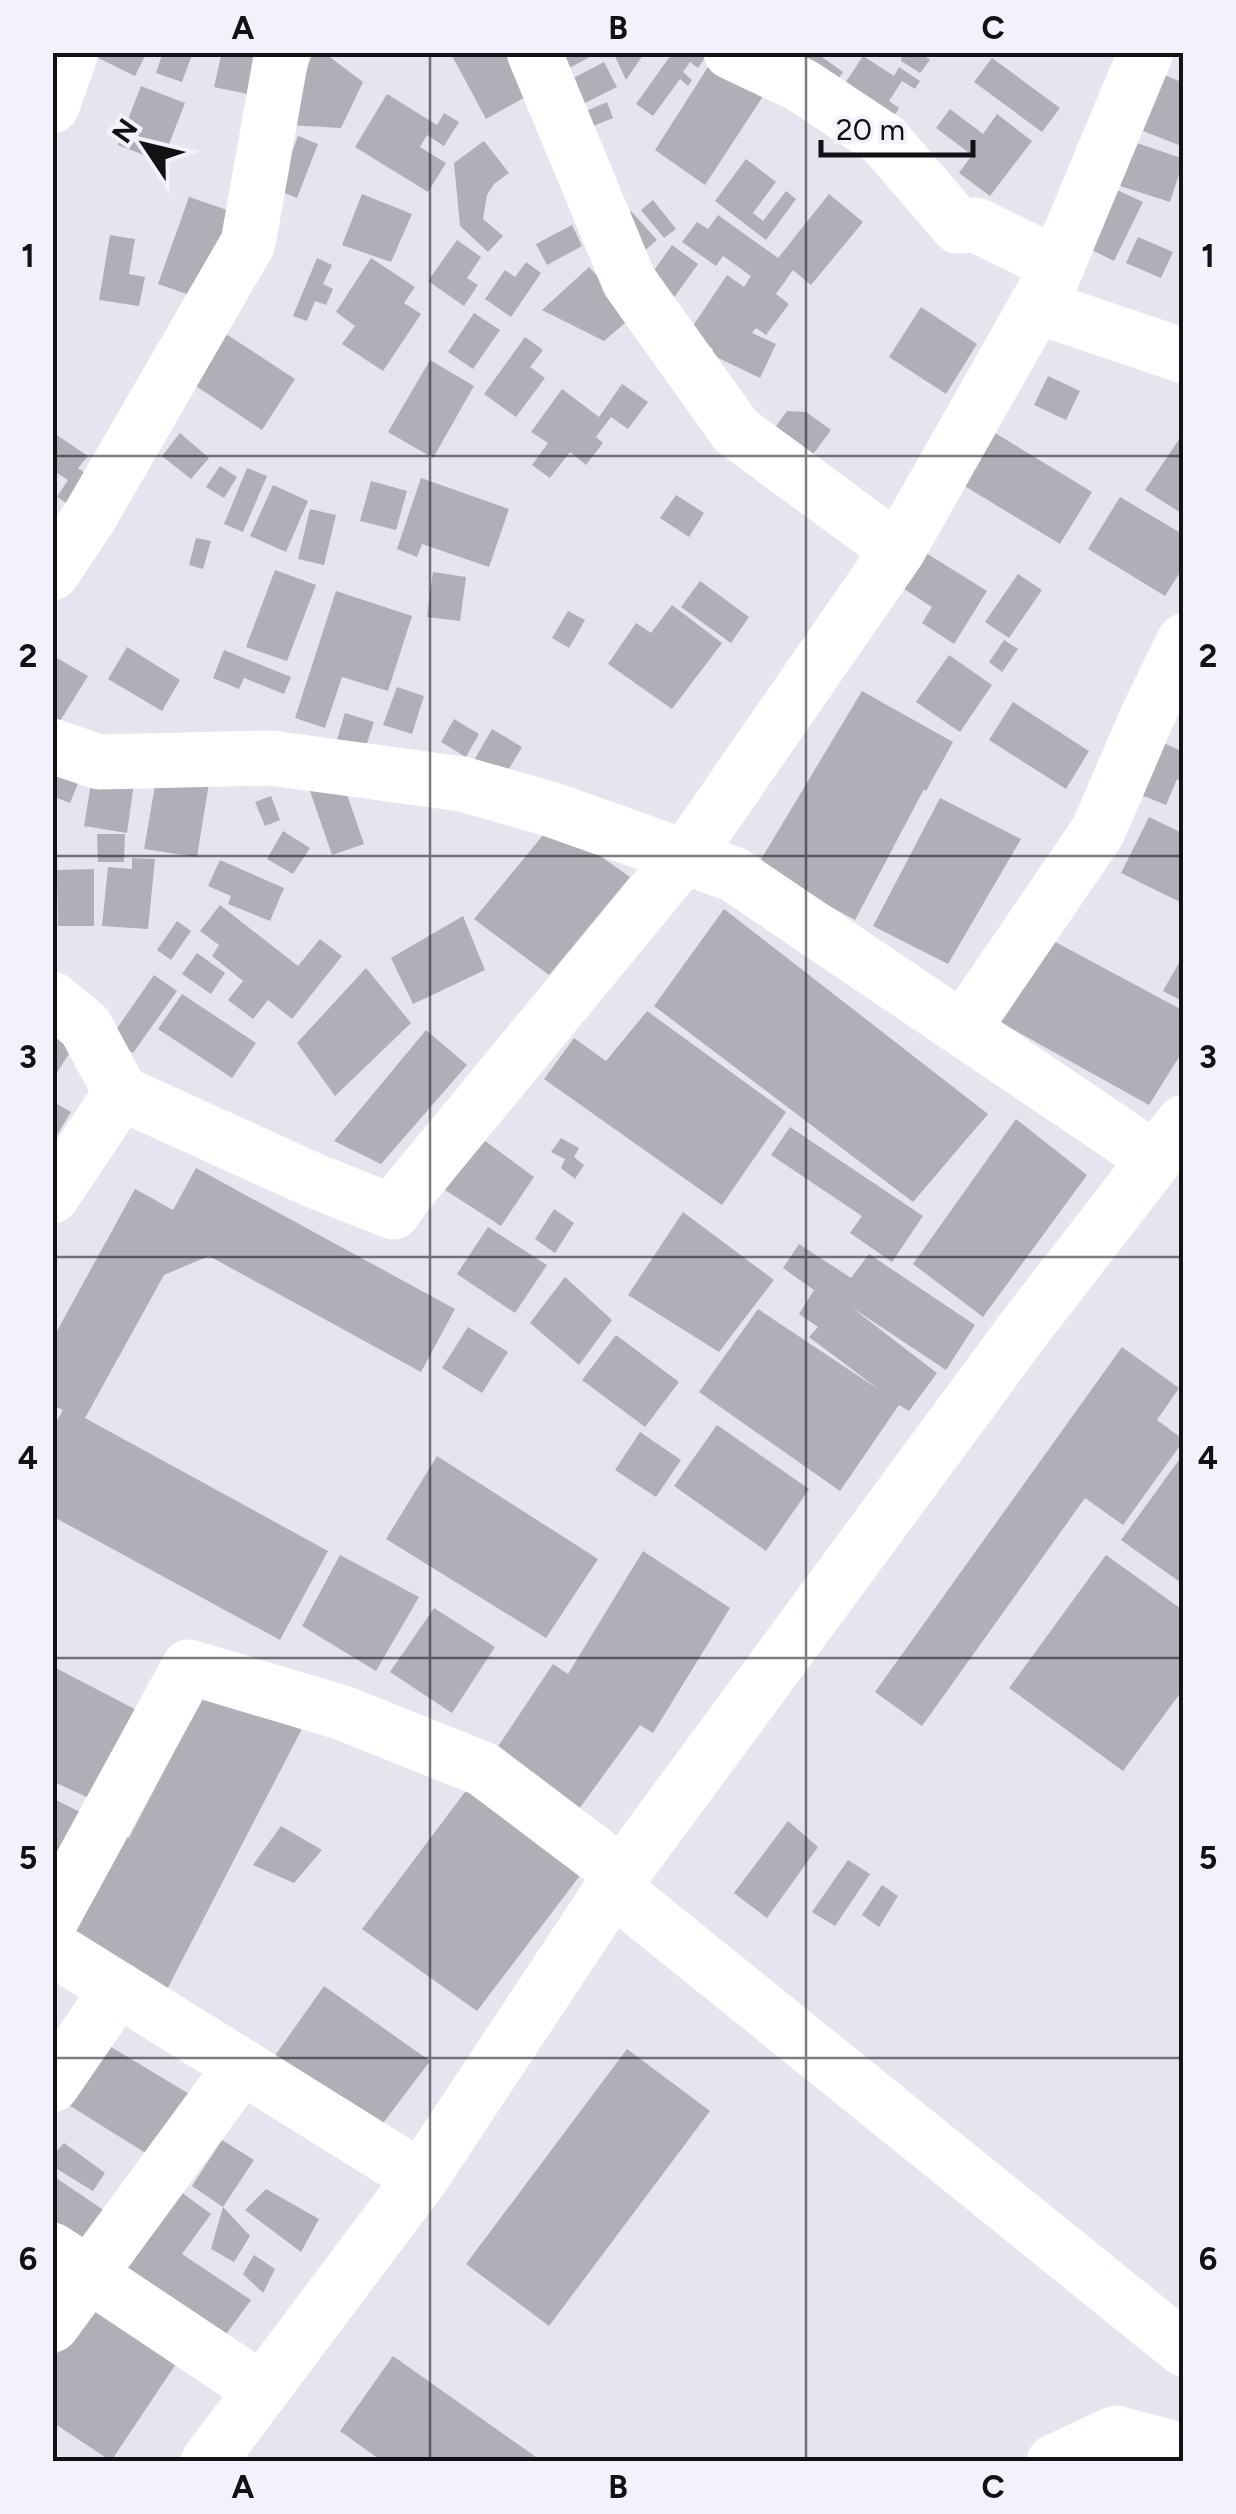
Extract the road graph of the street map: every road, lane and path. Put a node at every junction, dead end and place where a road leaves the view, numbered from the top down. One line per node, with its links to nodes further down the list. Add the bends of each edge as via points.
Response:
1 (71, 52): 6 (street)
2 (282, 52): 9 (street, via 248,243)
3 (534, 52): 10 (street, via 629,281 736,431)
4 (1146, 52): 7 (street)
5 (754, 57): 7 (street, via 884,140 958,226 976,224)
6 (52, 106)
7 (1047, 285): 8 (street); 10 (street)
8 (1184, 356)
9 (62, 535)
10 (898, 550): 13 (street)
11 (1184, 641): 15 (street, via 1098,830)
12 (52, 746): 13 (street, via 99,762 271,758 462,784)
13 (684, 857): 15 (street, via 733,874); 16 (street, via 393,1212)
14 (52, 999): 16 (street, via 85,1026)
15 (963, 1029): 17 (street)
16 (122, 1093): 18 (street)
17 (1169, 1140): 19 (street)
18 (52, 1196)
19 (618, 1881): 20 (street, via 483,1769 342,1713 189,1667); 25 (street); 28 (street)
20 (52, 1918)
21 (52, 1948): 22 (street)
22 (118, 1989): 23 (street); 24 (street)
23 (242, 2066): 25 (street); 26 (street)
24 (52, 2085)
25 (421, 2178): 29 (street)
26 (71, 2263): 27 (street); 29 (street)
27 (52, 2325)
28 (1184, 2348)
29 (262, 2390): 31 (street)
30 (1184, 2451): 32 (street, via 1116,2433)
31 (208, 2462)
32 (1054, 2462)

